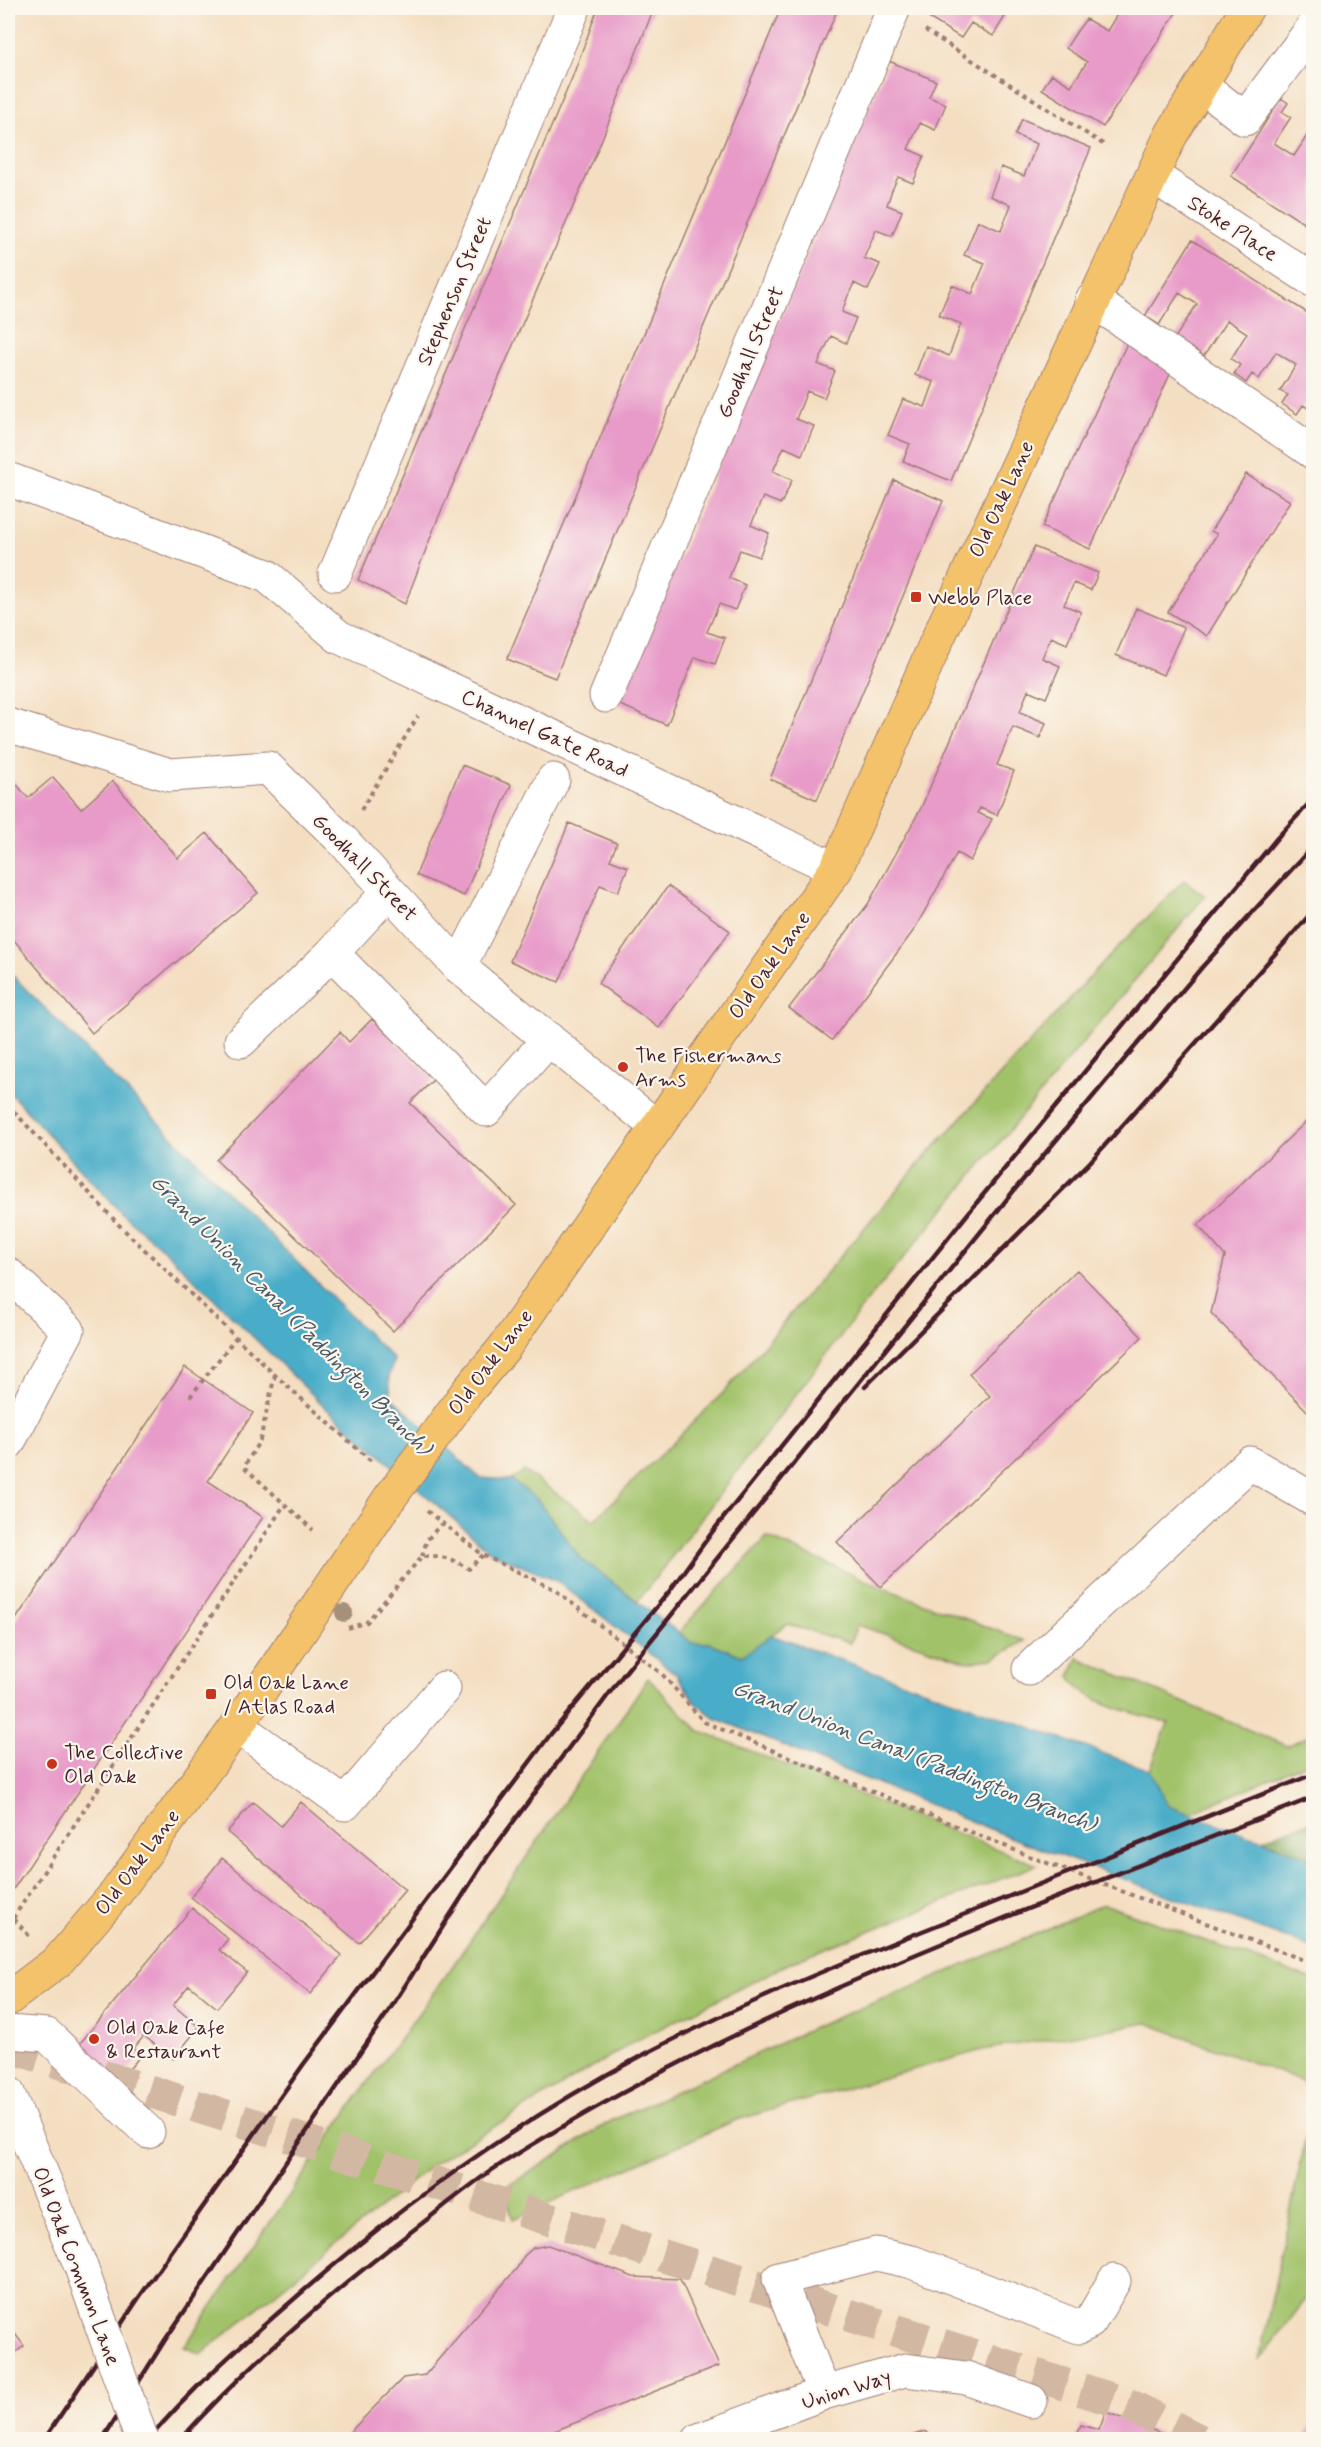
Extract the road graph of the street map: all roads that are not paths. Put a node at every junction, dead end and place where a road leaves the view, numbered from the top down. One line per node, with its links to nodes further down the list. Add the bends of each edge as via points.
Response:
1 (574, 8): 11 (street, Stephenson Street)
2 (893, 8): 12 (street, Goodhall Street)
3 (1247, 8): 5 (main road, Old Oak Lane)
4 (1314, 26): 5 (street, via 1245,119)
5 (1202, 86): 6 (main road, Old Oak Lane, via 1170,137)
6 (1153, 176): 7 (street, Stoke Place); 8 (main road, Old Oak Lane)
7 (1314, 280)
8 (1092, 300): 9 (street); 15 (main road, Old Oak Lane)
9 (1314, 453)
10 (8, 478): 15 (street, Channel Gate Road, via 267,576 339,637)
11 (334, 574)
12 (606, 696)
13 (8, 725): 16 (street, Goodhall Street, via 170,775 268,768)
14 (553, 780): 18 (street)
15 (836, 869): 21 (main road, Old Oak Lane)
16 (389, 891): 17 (street); 18 (street, Goodhall Street)
17 (332, 953): 19 (street, via 486,1110); 20 (street)
18 (459, 967): 19 (street, Goodhall Street)
19 (549, 1039): 21 (street, Goodhall Street)
20 (242, 1041)
21 (657, 1126): 27 (main road, Old Oak Lane, bridge, via 504,1348 385,1484)
22 (8, 1274): 23 (street, via 68,1330)
23 (8, 1443)
24 (1314, 1500): 25 (street, via 1250,1462)
25 (1029, 1669)
26 (444, 1688): 27 (street, via 345,1804)
27 (237, 1726): 28 (main road, Old Oak Lane, via 116,1893 58,1961)
28 (8, 1999)
29 (8, 2032): 31 (street, via 47,2035)
30 (8, 2094): 35 (street, Old Oak Common Lane, bridge, via 81,2267)
31 (148, 2132)
32 (1114, 2281): 33 (street, via 1090,2322 1079,2327 912,2262 876,2254 779,2279)
33 (824, 2394): 34 (street, Union Way, via 905,2370 966,2379); 36 (street, Union Way)
34 (1030, 2401)
35 (142, 2439)
36 (699, 2439)

